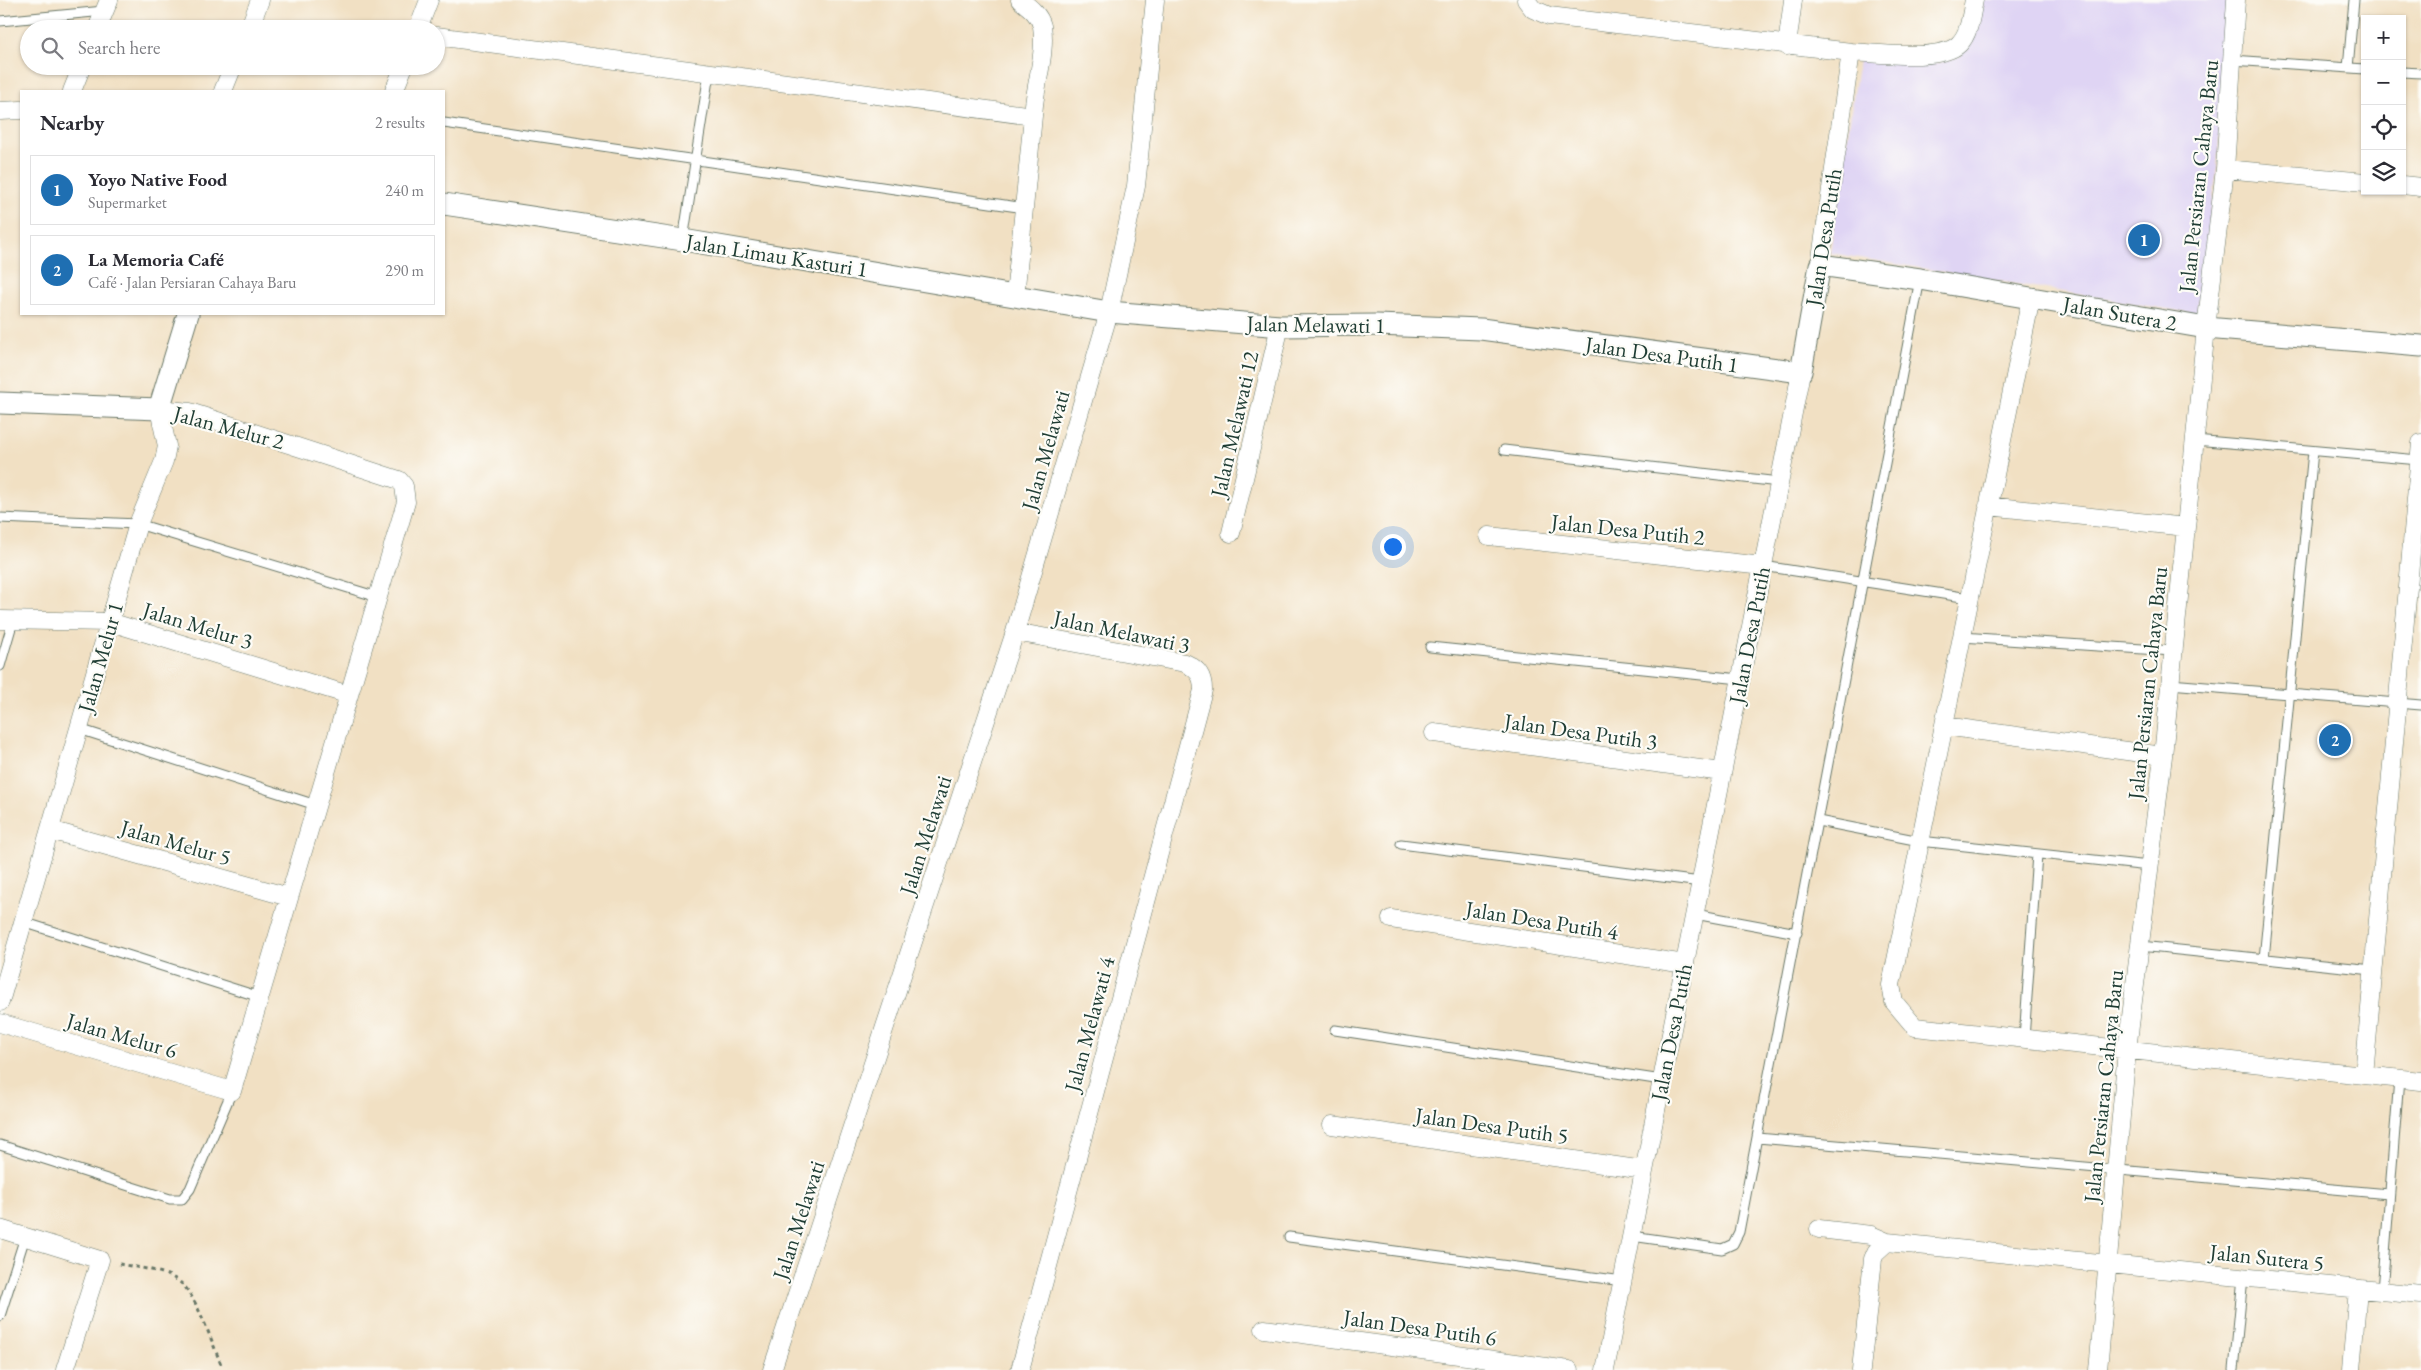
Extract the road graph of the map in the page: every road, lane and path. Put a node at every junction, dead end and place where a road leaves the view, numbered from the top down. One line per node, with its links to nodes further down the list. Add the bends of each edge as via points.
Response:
1 (260, 0): 12 (street)
2 (429, 0): 13 (street)
3 (1020, 0): 32 (street, via 1034,10 1041,24 1043,45)
4 (1155, 0): 46 (street, Jalan Melawati, via 1136,186)
5 (1526, 0): 16 (street, via 1533,9 1548,16)
6 (1793, 0): 16 (street)
7 (1974, 0): 17 (street, via 1965,36 1952,50 1934,54)
8 (2236, 0): 18 (street, Jalan Persiaran Cahaya Baru)
9 (2354, 0): 19 (lane)
10 (107, 5): 11 (street); 14 (lane)
11 (101, 20)
12 (252, 20)
13 (421, 20)
14 (0, 21)
15 (445, 37): 22 (street)
16 (1787, 46): 17 (street)
17 (1852, 52): 42 (street, Jalan Desa Putih)
18 (2232, 60): 19 (lane); 35 (street, Jalan Persiaran Cahaya Baru)
19 (2348, 68): 20 (lane)
20 (2361, 69)
21 (2406, 72): 23 (lane)
22 (709, 73): 32 (street); 34 (lane)
23 (2421, 73)
24 (78, 75): 27 (street)
25 (229, 75): 28 (street)
26 (400, 75): 29 (street)
27 (72, 90)
28 (223, 90)
29 (394, 90)
30 (20, 110): 31 (street)
31 (0, 111)
32 (1033, 116): 40 (street)
33 (445, 123): 34 (lane)
34 (695, 161): 40 (lane); 41 (lane)
35 (2225, 168): 36 (street); 49 (street, Jalan Persiaran Cahaya Baru)
36 (2361, 182)
37 (2406, 185): 38 (street)
38 (2421, 187)
39 (445, 204): 41 (street, Jalan Limau Kasturi 1)
40 (1025, 208): 44 (street)
41 (683, 240): 44 (street, Jalan Limau Kasturi 1)
42 (1820, 265): 43 (street, Jalan Sutera 2); 52 (street, Jalan Desa Putih)
43 (1920, 279): 45 (street, Jalan Sutera 2); 67 (lane)
44 (1015, 295): 46 (street, Jalan Limau Kasturi 1)
45 (2031, 298): 49 (street, Jalan Sutera 2); 60 (street)
46 (1109, 312): 48 (street, Jalan Melawati 1); 72 (street, Jalan Melawati)
47 (188, 315): 54 (street, Jalan Melur 1)
48 (1280, 326): 50 (street, Jalan Melawati 1, via 1430,326); 64 (street, Jalan Melawati 12)
49 (2206, 328): 51 (street, Jalan Sutera 2); 55 (street, Jalan Persiaran Cahaya Baru)
50 (1524, 336): 52 (street, Jalan Desa Putih 1)
51 (2421, 346)
52 (1801, 372): 59 (street, Jalan Desa Putih)
53 (0, 404): 54 (street, Jalan Melur 2)
54 (159, 409): 62 (street, Jalan Melur 1, via 167,446 164,462); 68 (street, Jalan Melur 2, via 190,412 399,480 404,486 406,502)
55 (2195, 440): 57 (lane); 63 (street, Jalan Persiaran Cahaya Baru)
56 (1504, 450): 59 (lane)
57 (2313, 451): 58 (lane); 80 (lane)
58 (2420, 451): 82 (street)
59 (1779, 482): 66 (street, Jalan Desa Putih)
60 (1988, 506): 63 (street); 69 (street)
61 (0, 518): 62 (lane)
62 (138, 524): 68 (lane); 71 (street, Jalan Melur 1)
63 (2186, 527): 75 (street, Jalan Persiaran Cahaya Baru)
64 (1232, 533)
65 (1489, 536): 66 (street, Jalan Desa Putih 2)
66 (1763, 566): 67 (lane); 77 (street, Jalan Desa Putih)
67 (1862, 583): 69 (lane); 90 (lane)
68 (378, 597): 81 (street)
69 (1970, 598): 73 (street)
70 (7, 620): 71 (street, Jalan Melur 3); 76 (lane)
71 (110, 622): 81 (street, Jalan Melur 3); 85 (street, Jalan Melur 1)
72 (1015, 632): 79 (street, Jalan Melawati 3, via 1185,663 1200,673); 140 (street, Jalan Melawati)
73 (1962, 637): 75 (lane); 84 (street)
74 (1430, 647): 77 (lane)
75 (2173, 651): 78 (street, Jalan Persiaran Cahaya Baru)
76 (0, 666)
77 (1740, 679): 88 (street, Jalan Desa Putih)
78 (2170, 684): 80 (lane); 87 (street, Jalan Persiaran Cahaya Baru)
79 (1203, 690): 141 (street, Jalan Melawati 4)
80 (2291, 694): 82 (lane); 103 (lane)
81 (349, 695): 89 (street)
82 (2398, 704): 83 (lane); 105 (street)
83 (2421, 706)
84 (1944, 726): 87 (street); 92 (street)
85 (79, 729): 89 (lane); 91 (street, Jalan Melur 1)
86 (1434, 733): 88 (street, Jalan Desa Putih 3)
87 (2162, 756): 95 (street, Jalan Persiaran Cahaya Baru)
88 (1722, 772): 96 (street, Jalan Desa Putih)
89 (316, 805): 97 (street)
90 (1818, 820): 92 (lane); 101 (lane)
91 (50, 830): 97 (street, Jalan Melur 5); 100 (street, Jalan Melur 1)
92 (1920, 841): 94 (lane); 110 (street, via 1891,985 1894,1002 1915,1027)
93 (1401, 844): 96 (lane)
94 (2038, 854): 95 (lane); 110 (lane)
95 (2149, 866): 102 (street, Jalan Persiaran Cahaya Baru)
96 (1701, 882): 98 (street, Jalan Desa Putih)
97 (289, 897): 106 (street)
98 (1695, 914): 101 (lane); 104 (street, Jalan Desa Putih)
99 (1392, 919): 104 (street, Jalan Desa Putih 4)
100 (23, 922): 106 (lane); 107 (street, Jalan Melur 1)
101 (1797, 933): 118 (lane)
102 (2140, 946): 103 (lane); 111 (street, Jalan Persiaran Cahaya Baru)
103 (2264, 959): 105 (lane)
104 (1685, 964): 114 (street, Jalan Desa Putih)
105 (2373, 970): 112 (street)
106 (260, 996): 116 (street)
107 (0, 1002)
108 (0, 1022): 116 (street, Jalan Melur 6)
109 (1335, 1030): 114 (lane)
110 (2024, 1039): 111 (street)
111 (2127, 1050): 112 (street); 121 (street, Jalan Persiaran Cahaya Baru)
112 (2364, 1075): 113 (street)
113 (2399, 1079): 115 (street); 122 (lane)
114 (1662, 1080): 120 (street, Jalan Desa Putih)
115 (2421, 1081)
116 (232, 1091): 119 (lane, via 190,1189 182,1199 170,1199)
117 (1332, 1125): 120 (street, Jalan Desa Putih 5)
118 (1758, 1138): 121 (lane); 125 (lane, via 1743,1219 1733,1244 1722,1248)
119 (0, 1145)
120 (1644, 1170): 125 (street, Jalan Desa Putih)
121 (2116, 1170): 122 (lane); 130 (street, Jalan Persiaran Cahaya Baru)
122 (2389, 1194): 134 (lane)
123 (0, 1229): 126 (street)
124 (1819, 1229): 128 (street, Jalan Sutera 5, via 1871,1235)
125 (1632, 1236): 132 (street, Jalan Desa Putih)
126 (25, 1237): 129 (street); 136 (lane)
127 (1289, 1237): 132 (lane)
128 (1888, 1242): 130 (street, Jalan Sutera 5); 144 (street, via 1873,1259)
129 (100, 1260): 138 (path, via 157,1272 184,1286 201,1316); 139 (street)
130 (2108, 1263): 131 (street, Jalan Sutera 5); 145 (street, Jalan Persiaran Cahaya Baru)
131 (2243, 1277): 133 (street, Jalan Sutera 5); 146 (lane)
132 (1623, 1281): 143 (street, Jalan Desa Putih)
133 (2358, 1289): 134 (street, Jalan Sutera 5); 147 (street)
134 (2382, 1291): 135 (street, Jalan Sutera 5)
135 (2421, 1295)
136 (0, 1316)
137 (1264, 1329): 142 (street, Jalan Desa Putih 6)
138 (222, 1367)
139 (65, 1370)
140 (772, 1370)
141 (1020, 1370)
142 (1569, 1370)
143 (1605, 1370)
144 (1861, 1370)
145 (2098, 1370)
146 (2234, 1370)
147 (2351, 1370)

